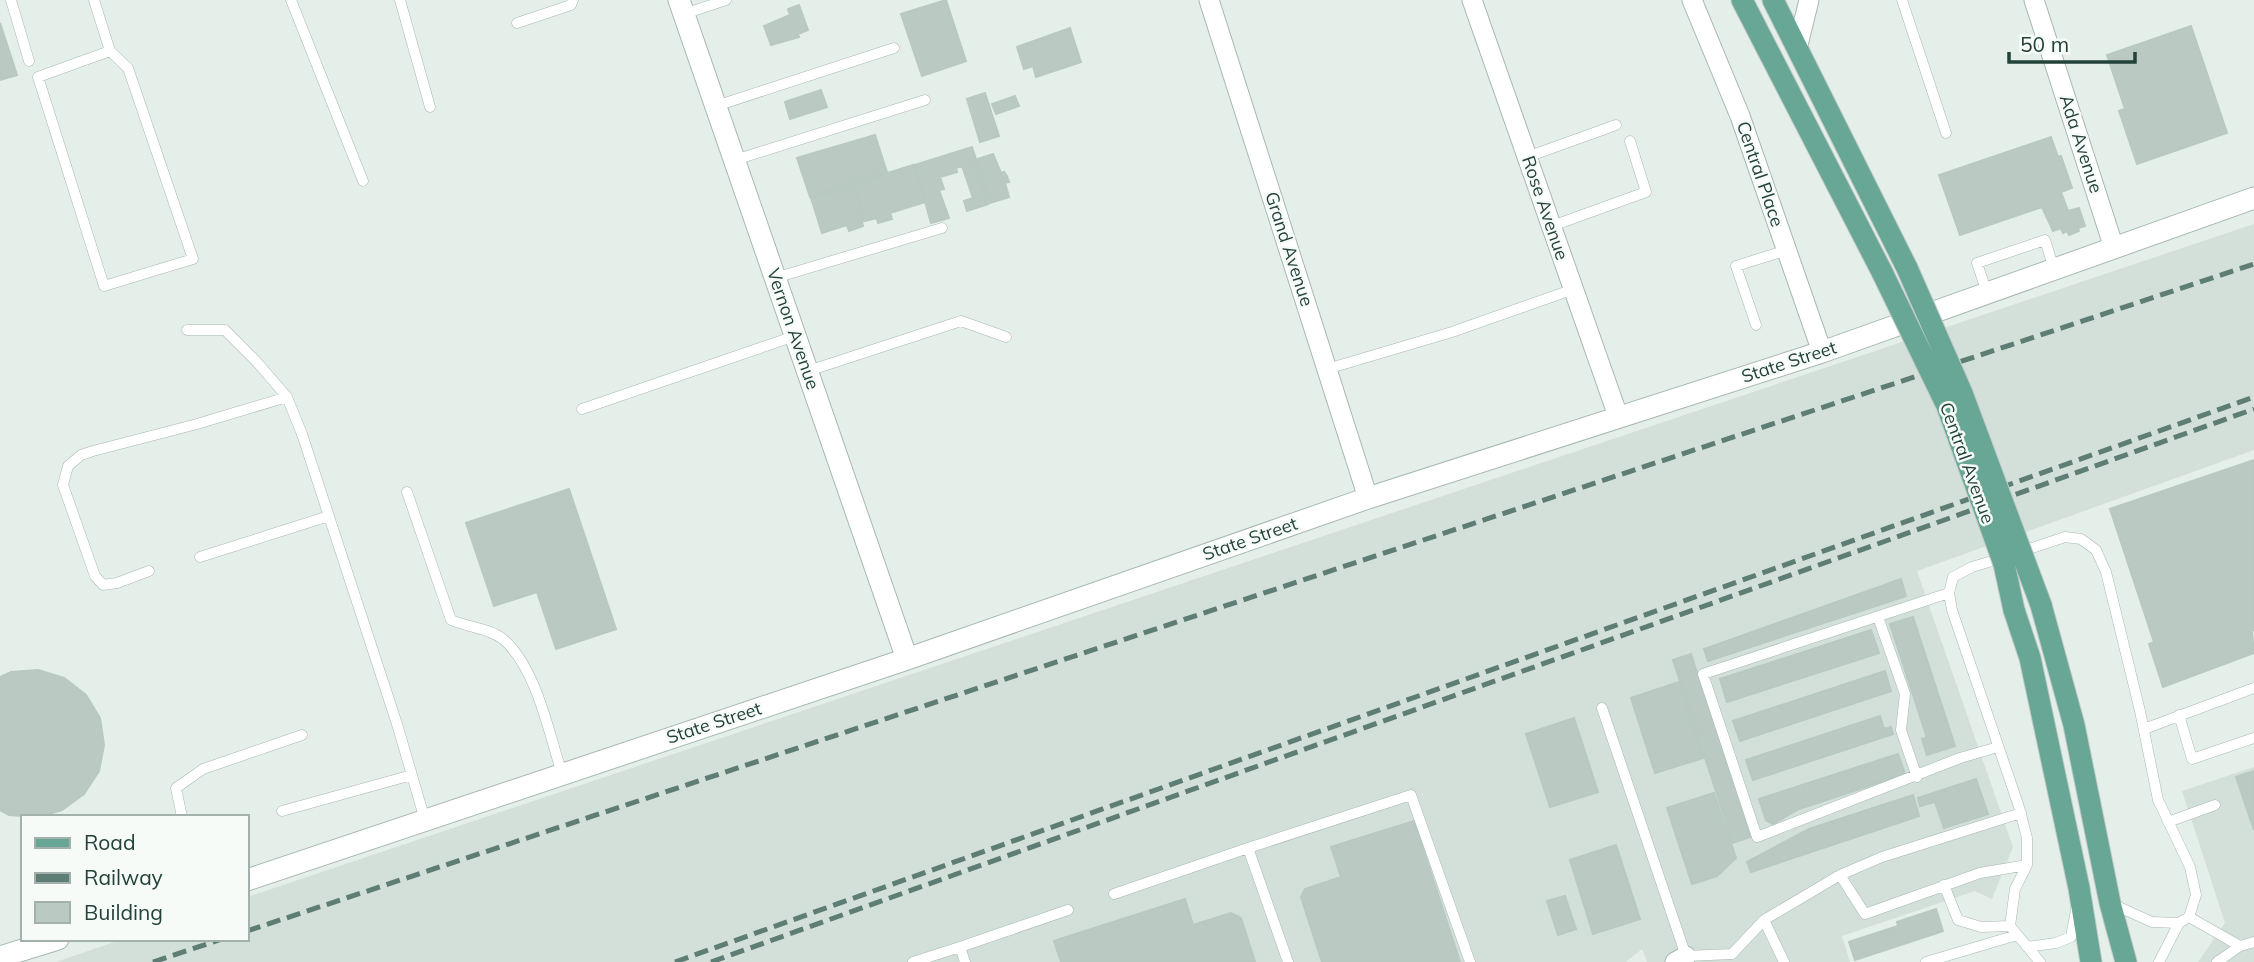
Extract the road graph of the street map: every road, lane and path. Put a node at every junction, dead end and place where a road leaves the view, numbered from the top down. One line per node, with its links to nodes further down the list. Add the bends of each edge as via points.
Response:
1 (11, 0): 20 (lane)
2 (94, 0): 19 (lane)
3 (291, 0): 29 (lane)
4 (400, 0): 23 (lane)
5 (573, 0): 16 (lane, via 571,5)
6 (726, 0): 15 (lane)
7 (1209, 0): 44 (street, Grand Avenue)
8 (1472, 0): 27 (street, Rose Avenue)
9 (1692, 0): 34 (street, Central Place, via 1740,116)
10 (1742, 0): 78 (main road, Central Avenue, bridge, via 1947,406 2004,564 2030,658)
11 (1773, 0): 18 (main road, Central Avenue)
12 (1810, 0): 18 (street)
13 (1902, 0): 25 (lane)
14 (2034, 0): 33 (street, Ada Avenue)
15 (681, 7): 22 (street, Vernon Avenue)
16 (517, 23)
17 (894, 48): 22 (lane)
18 (1797, 49): 80 (main road, Central Avenue, bridge, via 1907,268 1962,393 2042,605 2074,725)
19 (110, 51): 19 (lane, via 128,68 192,259 104,286 38,77)
20 (29, 61)
21 (925, 100): 28 (lane)
22 (716, 106): 28 (street, Vernon Avenue)
23 (430, 107)
24 (1616, 125): 27 (lane)
25 (1946, 133)
26 (1630, 141): 31 (lane, via 1646,192)
27 (1527, 157): 31 (street, Rose Avenue)
28 (735, 160): 36 (street, Vernon Avenue)
29 (363, 181)
30 (2254, 198): 33 (street, State Street)
31 (1552, 226): 37 (street, Rose Avenue)
32 (942, 228): 36 (lane)
33 (2114, 248): 35 (street, State Street)
34 (1787, 250): 39 (lane, via 1736,266); 43 (street, Central Place)
35 (2054, 269): 38 (street, State Street); 38 (lane, via 2045,240 1976,263)
36 (775, 278): 41 (street, Vernon Avenue)
37 (1574, 289): 44 (lane); 48 (street, Rose Avenue)
38 (1987, 293): 43 (street, State Street)
39 (1756, 325)
40 (187, 330): 46 (lane, via 225,330)
41 (796, 336): 45 (street, Vernon Avenue); 47 (lane)
42 (1006, 337): 45 (lane, via 961,321)
43 (1822, 352): 48 (street, State Street)
44 (1327, 369): 50 (street, Grand Avenue)
45 (808, 372): 56 (street, Vernon Avenue)
46 (287, 397): 51 (lane); 53 (lane, via 80,455 68,466 63,485 95,576 103,584 117,583)
47 (582, 409)
48 (1618, 415): 50 (street, State Street)
49 (407, 492): 64 (lane, via 452,620 502,638 521,662 534,686)
50 (1368, 498): 56 (street, State Street)
51 (329, 516): 52 (lane); 65 (lane)
52 (200, 557)
53 (149, 571)
54 (1949, 593): 55 (lane); 60 (lane, via 1953,578 1972,567 2065,537 2081,539 2096,550 2106,572); 63 (lane)
55 (1878, 617): 66 (lane, via 1905,694 1901,730); 66 (lane, via 1703,674 1757,837)
56 (907, 659): 64 (street, State Street)
57 (2254, 688): 59 (lane)
58 (1602, 708): 92 (lane)
59 (2179, 715): 60 (lane); 62 (lane, via 2192,759)
60 (2144, 729): 72 (lane, via 2158,800)
61 (302, 736): 70 (lane, via 203,769 176,788)
62 (2254, 738)
63 (1998, 747): 66 (lane); 69 (lane)
64 (562, 774): 71 (street, State Street)
65 (412, 775): 68 (lane); 71 (lane)
66 (1917, 777)
67 (2215, 805): 72 (lane)
68 (282, 811)
69 (2021, 813): 74 (lane); 75 (lane)
70 (182, 815)
71 (425, 820): 76 (street, State Street)
72 (2168, 822): 82 (lane, via 2190,867 2196,895)
73 (1248, 848): 79 (lane); 95 (lane); 96 (lane, via 1411,795)
74 (2027, 865): 77 (lane); 85 (lane, via 2015,889)
75 (1840, 875): 77 (lane, via 1865,914); 83 (lane)
76 (248, 880)
77 (1944, 885): 85 (lane, via 1958,920)
78 (2079, 888): 90 (lane, via 2071,937); 100 (main road, Central Avenue)
79 (1114, 894)
80 (2110, 903): 84 (lane, via 2152,922); 101 (main road, Central Avenue)
81 (1068, 910): 89 (lane)
82 (2189, 917): 84 (lane); 88 (lane)
83 (1764, 920): 92 (lane, via 1732,954); 97 (lane)
84 (2179, 923): 102 (lane)
85 (2013, 930): 90 (lane); 98 (lane)
86 (52, 941): 91 (street)
87 (2254, 942): 88 (lane)
88 (2240, 946): 103 (lane)
89 (960, 947): 93 (lane); 94 (lane)
90 (2027, 947): 99 (lane)
91 (0, 957)
92 (1680, 959)
93 (913, 962)
94 (965, 962)
95 (1288, 962)
96 (1471, 962)
97 (1784, 962)
98 (1926, 962)
99 (2040, 962)
100 (2091, 962)
101 (2126, 962)
102 (2159, 962)
103 (2217, 962)

